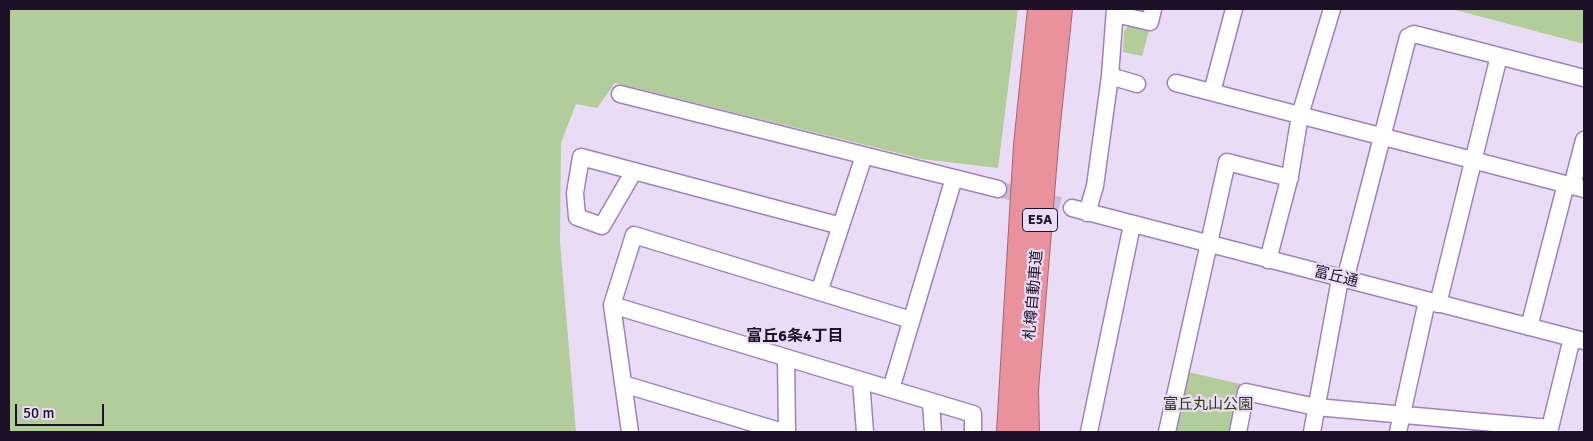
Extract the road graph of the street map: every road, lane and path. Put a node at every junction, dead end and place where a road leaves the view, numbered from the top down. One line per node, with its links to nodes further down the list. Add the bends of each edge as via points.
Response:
1 (1040, 9): 49 (highway, 札樽自動車道 / E5A, via 1026,144)
2 (1060, 9): 50 (highway, 札樽自動車道 / E5A, via 1026,390)
3 (1153, 9): 6 (street, via 1150,22)
4 (1234, 9): 12 (street)
5 (1332, 9): 14 (street)
6 (1115, 11): 8 (street)
7 (1499, 56): 9 (street); 15 (street, via 1414,34 1408,37); 18 (street)
8 (1110, 76): 11 (street); 24 (street, 富丘通, via 1095,186 1080,211)
9 (1584, 78)
10 (1176, 83): 12 (street)
11 (1137, 84)
12 (1212, 92): 14 (street)
13 (620, 94): 17 (street)
14 (1300, 115): 15 (street); 21 (street)
15 (1382, 136): 18 (street); 28 (street)
16 (1584, 140): 22 (street)
17 (864, 156): 20 (street); 25 (street)
18 (1473, 160): 22 (street); 30 (street)
19 (634, 172): 25 (street)
20 (954, 178): 23 (street); 32 (street)
21 (1290, 178): 26 (street, via 1226,162); 27 (street)
22 (1574, 186): 33 (street)
23 (998, 190)
24 (1132, 225): 26 (street, 富丘通); 51 (street)
25 (841, 226): 29 (street)
26 (1207, 244): 27 (street, 富丘通); 52 (street)
27 (1268, 260): 28 (street, 富丘通)
28 (1342, 279): 30 (street, 富丘通); 40 (street)
29 (819, 292): 31 (street, via 634,235); 32 (street)
30 (1433, 302): 33 (street, 富丘通); 41 (street)
31 (612, 306): 35 (street); 37 (street)
32 (911, 320): 38 (street)
33 (1528, 326): 34 (street, 富丘通)
34 (1578, 339): 43 (street)
35 (786, 358): 36 (street); 45 (street)
36 (861, 381): 38 (street); 46 (street)
37 (623, 384): 44 (street); 45 (street)
38 (891, 389): 39 (street)
39 (931, 402): 47 (street); 48 (street, via 973,414)
40 (1316, 407): 41 (street); 53 (street, via 1246,392); 54 (street)
41 (1401, 416): 42 (street); 55 (street)
42 (1478, 427): 43 (street)
43 (1550, 430)
44 (630, 432)
45 (785, 432)
46 (865, 432)
47 (933, 432)
48 (974, 432)
49 (1009, 432)
50 (1027, 432)
51 (1090, 432)
52 (1167, 432)
53 (1238, 432)
54 (1312, 432)
55 (1398, 432)

